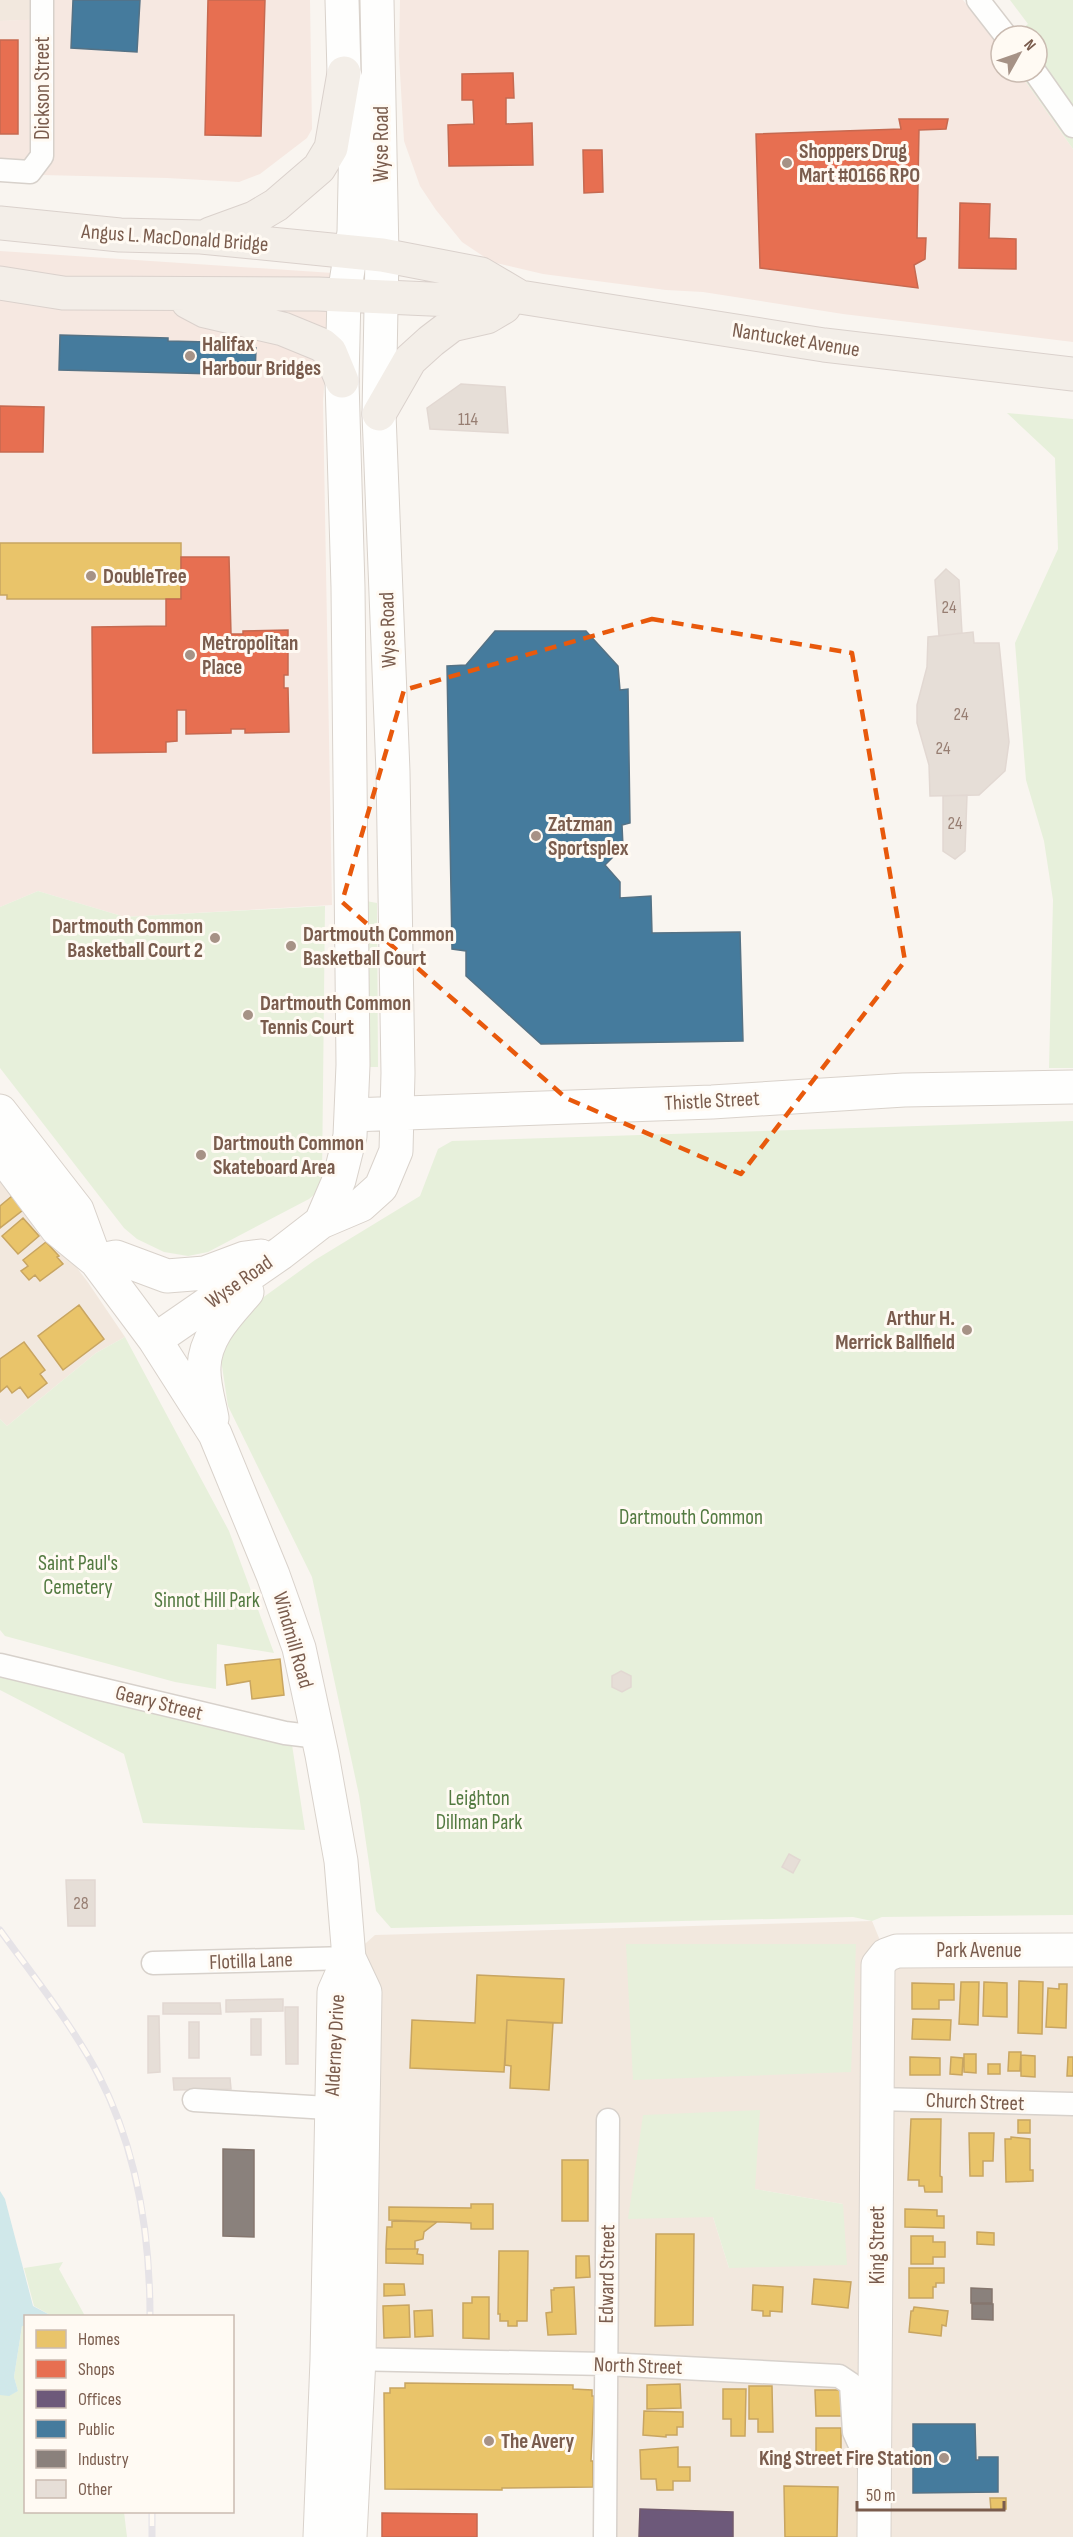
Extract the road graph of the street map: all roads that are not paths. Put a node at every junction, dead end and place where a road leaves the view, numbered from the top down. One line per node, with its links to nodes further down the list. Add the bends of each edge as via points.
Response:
1 (42, 0): 9 (street, Dickson Street, via 42,156 30,172)
2 (342, 0): 6 (main road, Wyse Road)
3 (377, 0): 12 (main road, Wyse Road)
4 (978, 0): 5 (street)
5 (997, 24)
6 (344, 73): 11 (main road, via 331,148 319,168 276,205 254,218); 12 (main road, Wyse Road, via 353,101 356,133 355,214)
7 (1043, 84): 8 (street)
8 (1073, 126)
9 (0, 170)
10 (0, 223): 11 (main road, Angus L. MacDonald Bridge, via 120,235)
11 (201, 237): 12 (main road, Angus L. MacDonald Bridge)
12 (367, 254): 15 (main road, Wyse Road); 16 (main road, Wyse Road); 17 (main road, Nantucket Avenue, via 481,273)
13 (0, 283): 14 (main road, via 63,293)
14 (174, 294): 15 (main road); 19 (main road, via 205,311 283,329 322,345 330,352)
15 (344, 295): 16 (main road, Nantucket Avenue); 19 (main road, Wyse Road)
16 (382, 296): 17 (main road, Nantucket Avenue, via 475,301); 20 (main road, Wyse Road)
17 (520, 297): 18 (main road, Nantucket Avenue, via 824,345); 20 (main road, via 488,317 452,325 431,341 410,360)
18 (1073, 374)
19 (342, 381): 24 (main road, Wyse Road, via 353,976)
20 (379, 414): 23 (main road, Wyse Road, via 393,772)
21 (1073, 1088): 23 (main road, Thistle Street, via 904,1090)
22 (0, 1111): 28 (main road, Windmill Road, via 77,1210)
23 (399, 1114): 24 (main road, Thistle Street); 26 (main road, Wyse Road, via 396,1151 381,1186 361,1205)
24 (351, 1115): 26 (main road, Wyse Road, via 339,1180)
25 (0, 1153): 28 (main road, Windmill Road, via 57,1229)
26 (321, 1222): 27 (main road, Wyse Road)
27 (281, 1253): 28 (main road, via 245,1258 205,1273 167,1276 116,1257); 29 (main road, Wyse Road); 30 (main road, via 216,1327 207,1351 204,1368)
28 (96, 1261): 29 (main road, Windmill Road)
29 (155, 1340): 30 (main road, Windmill Road)
30 (215, 1434): 32 (main road, Windmill Road, via 299,1648)
31 (0, 1665): 32 (street, Geary Street, via 285,1733)
32 (318, 1737): 35 (main road, Windmill Road, via 341,1862)
33 (1073, 1950): 34 (main road, Park Avenue, via 897,1951)
34 (886, 1955): 37 (main road, King Street, via 878,1965 876,1988)
35 (349, 1958): 36 (street, Flotilla Lane); 40 (main road, Alderney Drive, via 334,1992); 41 (main road, Alderney Drive, via 365,1992)
36 (153, 1963)
37 (878, 2099): 39 (street, Church Street); 46 (main road, King Street)
38 (194, 2100): 40 (street)
39 (1073, 2104)
40 (332, 2108): 41 (street); 44 (main road, Alderney Drive)
41 (364, 2110): 43 (main road, Alderney Drive)
42 (608, 2120): 45 (street, Edward Street)
43 (359, 2358): 44 (street, North Street); 45 (street, North Street); 48 (main road, Alderney Drive)
44 (327, 2360): 47 (main road, Alderney Drive)
45 (606, 2364): 46 (street, North Street, via 839,2376 851,2384 854,2432); 49 (street, Edward Street)
46 (873, 2474): 50 (main road, King Street)
47 (320, 2537)
48 (350, 2537)
49 (605, 2537)
50 (874, 2537)

